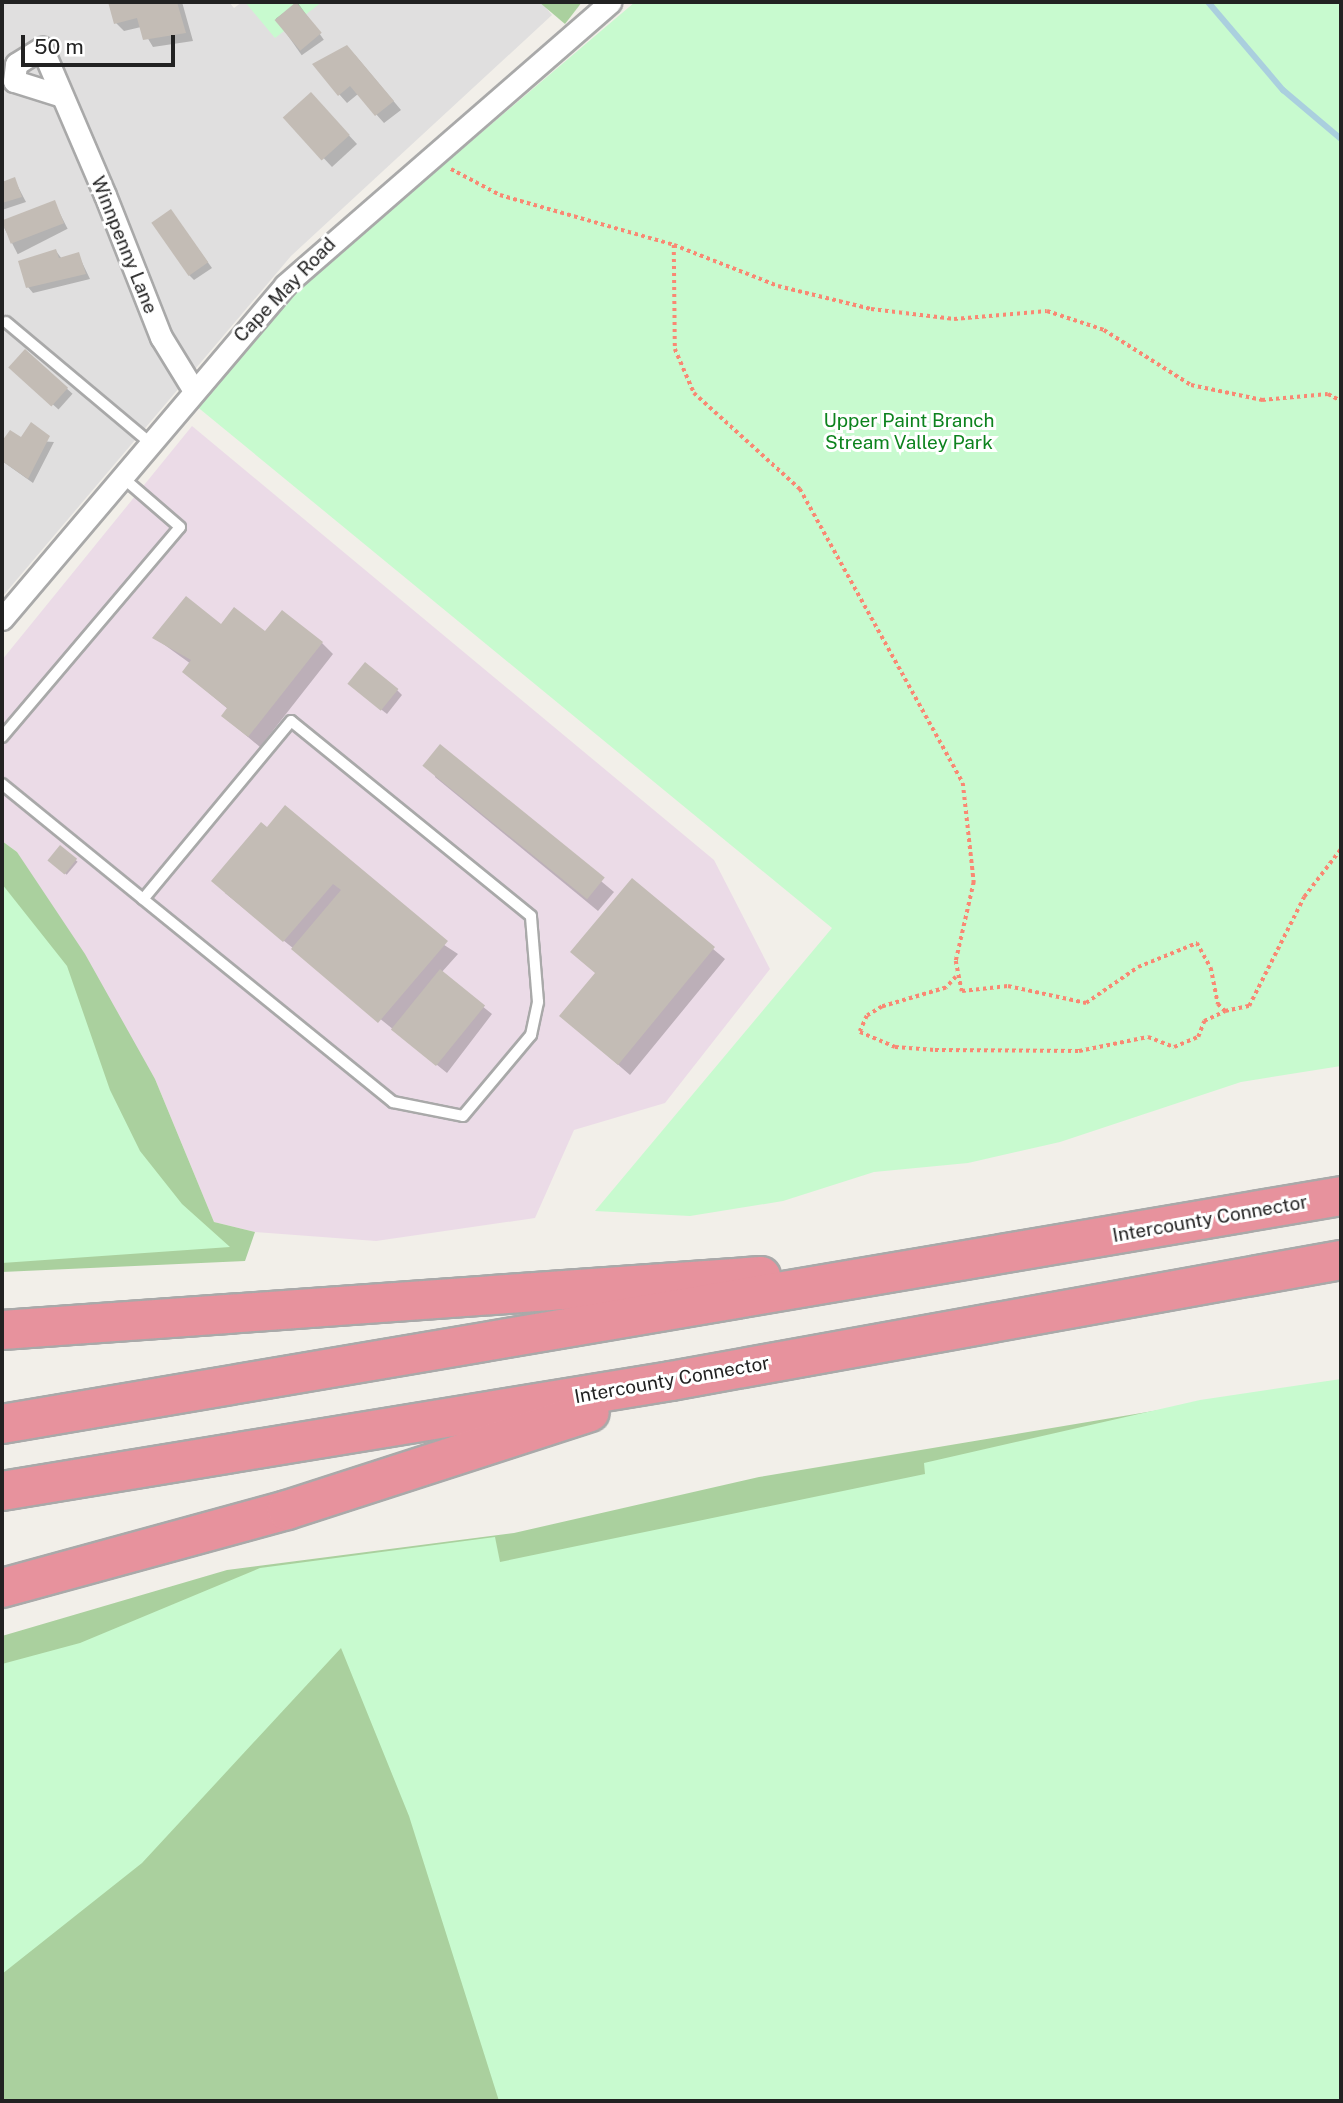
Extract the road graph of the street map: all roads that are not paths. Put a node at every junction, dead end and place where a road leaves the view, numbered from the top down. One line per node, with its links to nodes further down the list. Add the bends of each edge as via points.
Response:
1 (610, 2): 4 (street, Cape May Road, via 292,278)
2 (62, 96): 4 (street, Winnpenny Lane, via 161,337)
3 (6, 322): 5 (lane)
4 (193, 389): 5 (street, Cape May Road)
5 (149, 442): 6 (street, Cape May Road)
6 (121, 476): 7 (street, Cape May Road); 8 (lane, via 180,527)
7 (2, 619)
8 (2, 737)
9 (2, 784): 10 (lane)
10 (143, 899): 10 (lane, via 291,721 531,916 538,1002 531,1035 463,1115 393,1102)
11 (1341, 1196): 13 (highway, Intercounty Connector)
12 (1341, 1260): 15 (highway, Intercounty Connector)
13 (893, 1272): 14 (highway, via 660,1278); 16 (highway, Intercounty Connector)
14 (2, 1330)
15 (671, 1381): 17 (highway, Intercounty Connector); 18 (highway, via 502,1445)
16 (2, 1424)
17 (2, 1491)
18 (2, 1588)

